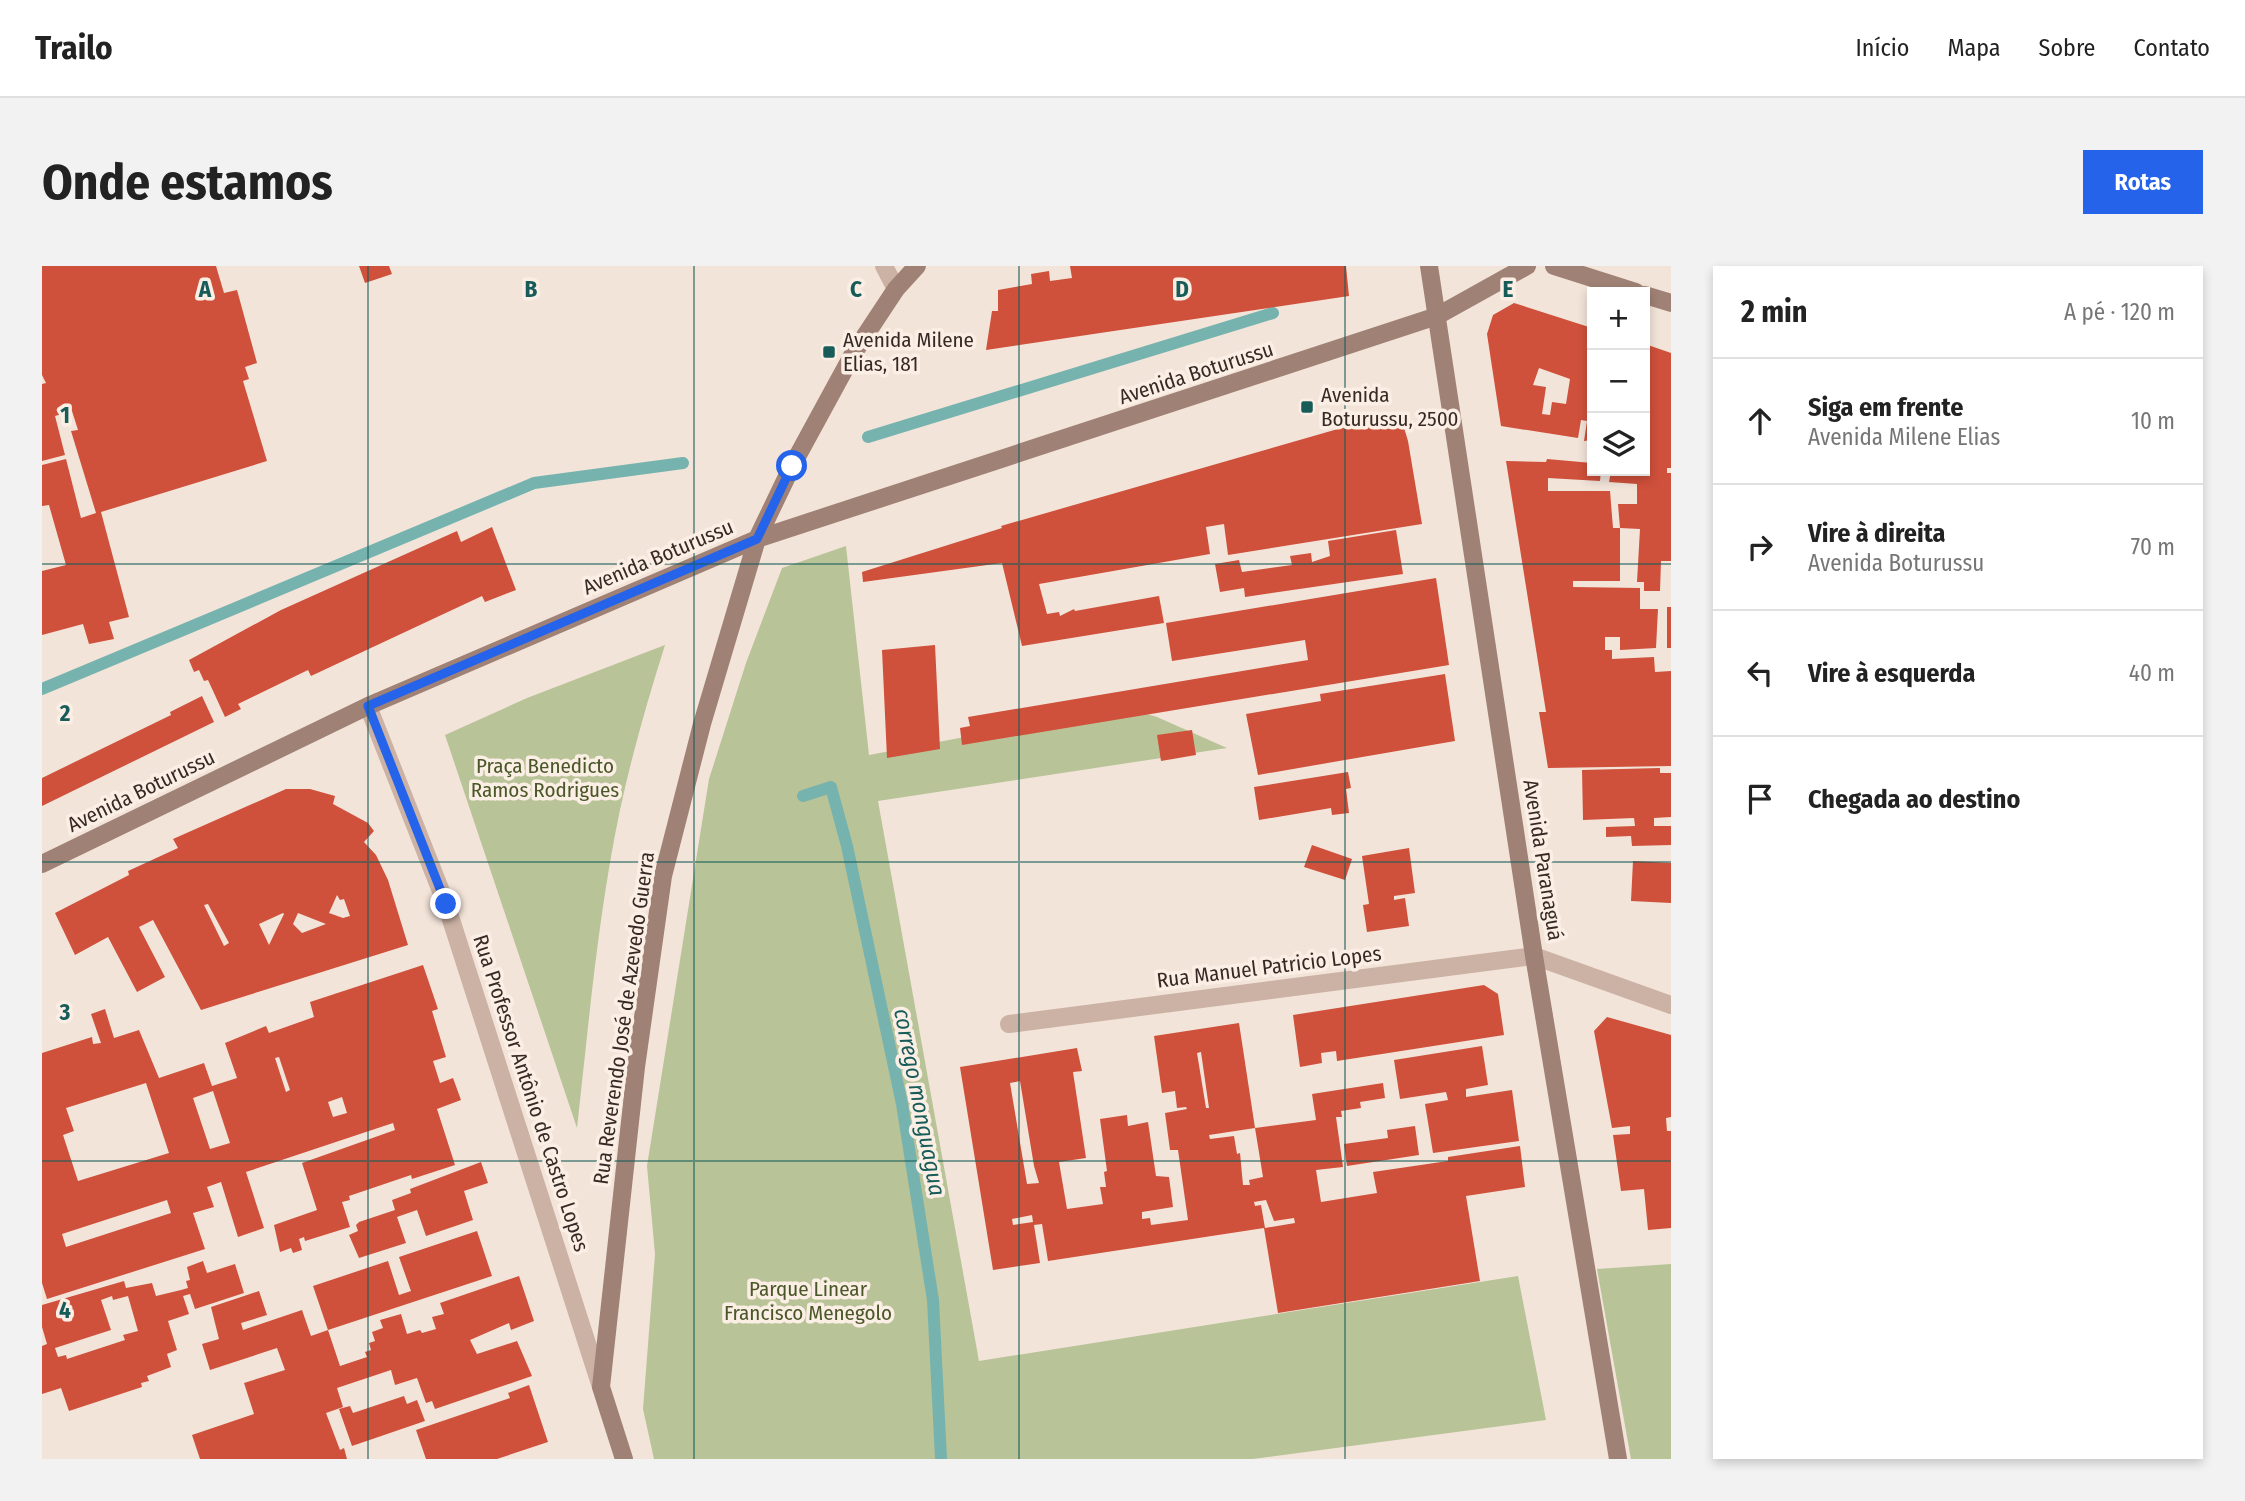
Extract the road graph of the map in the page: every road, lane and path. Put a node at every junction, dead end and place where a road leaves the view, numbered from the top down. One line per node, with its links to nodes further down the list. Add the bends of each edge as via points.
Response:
1 (884, 266): 7 (street)
2 (916, 266): 7 (main road, Rua Reverendo José de Azevedo Guerra)
3 (1429, 266): 10 (main road, Avenida Paranaguá)
4 (1527, 266): 10 (main road, Avenida Boturussu)
5 (1554, 266): 6 (main road)
6 (1620, 287)
7 (896, 289): 11 (main road, Rua Reverendo José de Azevedo Guerra, via 853,354)
8 (1650, 297): 9 (main road)
9 (1671, 303)
10 (1437, 316): 11 (main road, Avenida Boturussu); 14 (main road, Avenida Paranaguá)
11 (757, 539): 12 (main road, Avenida Boturussu); 17 (main road, Rua Reverendo José de Azevedo Guerra, via 663,876 636,1067)
12 (368, 706): 13 (main road, Avenida Boturussu); 17 (street, Rua Professor Antônio de Castro Lopes, via 446,904)
13 (42, 864)
14 (1534, 956): 15 (street); 16 (street, Rua Manuel Patricio Lopes); 19 (main road, Avenida Paranaguá)
15 (1671, 1005)
16 (1009, 1024)
17 (601, 1387): 18 (main road, Rua Professor Antônio de Castro Lopes)
18 (624, 1459)
19 (1618, 1459)

